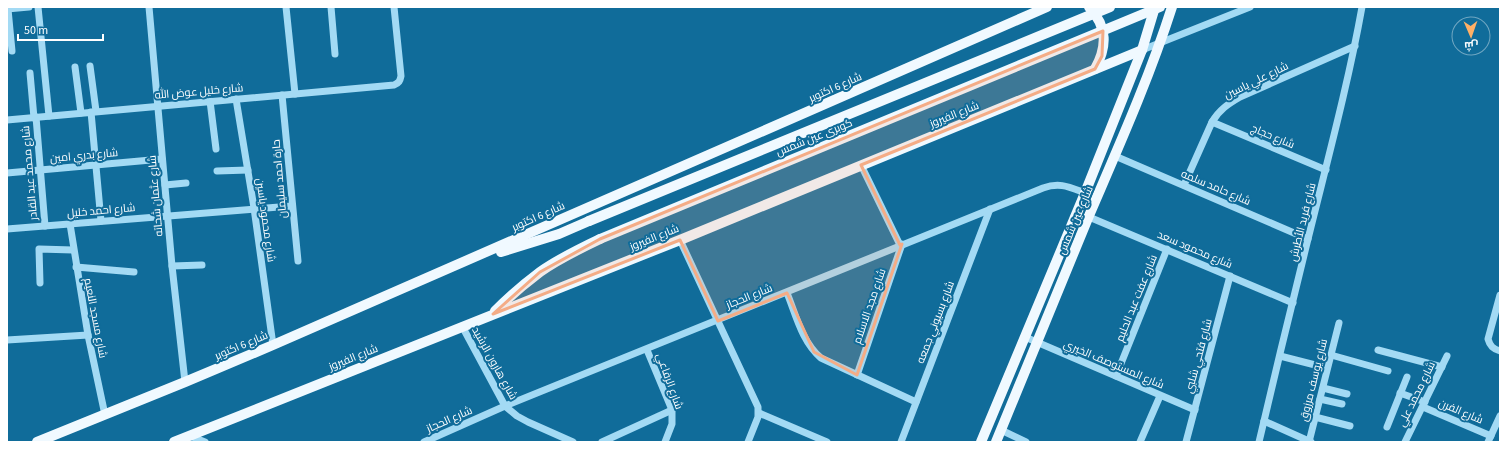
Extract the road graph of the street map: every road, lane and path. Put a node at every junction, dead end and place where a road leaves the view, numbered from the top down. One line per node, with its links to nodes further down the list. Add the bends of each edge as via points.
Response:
1 (29, 7): 15 (street)
2 (38, 7): 33 (street)
3 (149, 7): 30 (street, شارع عثمان شحاته)
4 (286, 7): 26 (street)
5 (331, 7): 21 (street)
6 (394, 7): 26 (street, شارع خليل عوض الله, via 401,76 398,83)
7 (1047, 7): 65 (main road, شارع 6 اكتوبر)
8 (1089, 7): 24 (main road, via 1096,14 1102,27 1104,42 1102,56)
9 (1110, 7): 65 (main road, كوبرى عين شمس, bridge, via 559,234)
10 (1154, 7): 19 (main road, شارع عين شمس)
11 (1160, 7): 76 (main road, كوبرى عين شمس, bridge, via 600,239 540,272)
12 (1172, 7): 17 (main road, شارع عين شمس)
13 (1249, 7): 16 (street)
14 (1362, 7): 18 (street, شارع فريد الأطرش)
15 (7, 9): 20 (street)
16 (1233, 10): 17 (street)
17 (1160, 42): 19 (street); 38 (main road, شارع عين شمس)
18 (1355, 46): 36 (street, شارع علي ياسين, via 1240,97 1217,113); 44 (street, شارع فريد الأطرش)
19 (1142, 50): 24 (main road, شارع الفيروز); 50 (main road, شارع عين شمس)
20 (12, 51)
21 (335, 54)
22 (90, 66): 31 (street)
23 (75, 67): 32 (street)
24 (1094, 69): 41 (main road, شارع الفيروز)
25 (30, 73): 34 (street, شارع محمد عبد القادر)
26 (295, 94): 27 (street, شارع خليل عوض الله)
27 (282, 95): 28 (street, شارع خليل عوض الله); 51 (street, حارة احمد سليمان)
28 (236, 99): 29 (street, شارع خليل عوض الله); 43 (street, شارع محمود ياسين)
29 (210, 101): 30 (street, شارع خليل عوض الله); 37 (street)
30 (158, 106): 31 (street, شارع خليل عوض الله); 39 (street, شارع عثمان شحاته)
31 (93, 112): 32 (street, شارع خليل عوض الله); 40 (street)
32 (81, 113): 33 (street, شارع خليل عوض الله)
33 (49, 116): 34 (street, شارع خليل عوض الله)
34 (35, 118): 35 (street, شارع خليل عوض الله); 42 (street, شارع محمد عبد القادر)
35 (7, 120)
36 (1212, 122): 44 (street, شارع حجاج); 49 (street, شارع علي ياسين)
37 (216, 150)
38 (1115, 156): 49 (street, شارع حامد سلمه); 55 (main road, شارع عين شمس)
39 (162, 159): 40 (street, شارع بدري امين); 48 (street, شارع عثمان شحاته)
40 (96, 165): 42 (street, شارع بدري امين); 56 (street)
41 (861, 165): 61 (main road, شارع الفيروز); 62 (street)
42 (40, 170): 46 (street, شارع بدري امين); 58 (street, شارع محمد عبد القادر)
43 (248, 170): 45 (street); 52 (street, شارع محمود ياسين)
44 (1326, 170): 60 (street, شارع فريد الأطرش)
45 (217, 171)
46 (7, 174)
47 (186, 183): 48 (street)
48 (165, 184): 54 (street, شارع عثمان شحاته)
49 (1184, 185): 60 (street, شارع حامد سلمه)
50 (1085, 193): 53 (street, شارع الحجاز, via 1065,186 1052,185); 81 (main road, شارع عين شمس)
51 (292, 206): 52 (street, شارع احمد خليل); 66 (street, حارة احمد سليمان)
52 (254, 208): 54 (street, شارع احمد خليل); 84 (street, شارع محمود ياسين)
53 (990, 209): 62 (street, شارع الحجاز); 103 (street, شارع بسيوني جمعه)
54 (168, 216): 56 (street, شارع احمد خليل); 68 (street, شارع عثمان شحاته)
55 (1089, 216): 63 (street, شارع محمود سعد); 83 (main road, شارع عين شمس)
56 (101, 221): 57 (street, شارع احمد خليل)
57 (70, 224): 58 (street, شارع احمد خليل); 64 (street, شارع مسجد النعيم)
58 (45, 226): 59 (street, شارع احمد خليل)
59 (7, 229)
60 (1308, 239): 75 (street, شارع فريد الأطرش)
61 (680, 240): 76 (main road, شارع الفيروز); 77 (street)
62 (901, 245): 73 (street, شارع الحجاز); 94 (street, شارع مجد الاسلام)
63 (1167, 249): 71 (street, شارع محمود سعد); 95 (street, شارع عفت عبد الحليم)
64 (73, 250): 69 (street, شارع مسجد النعيم); 72 (street, via 39,249)
65 (472, 259): 84 (main road, شارع 6 اكتوبر)
66 (298, 261)
67 (202, 265): 68 (street)
68 (172, 266): 97 (street, شارع عثمان شحاته)
69 (76, 267): 70 (street); 80 (street, شارع مسجد النعيم)
70 (134, 272)
71 (1230, 276): 75 (street, شارع محمود سعد); 108 (street, شارع فتحي شلبي)
72 (40, 283)
73 (787, 293): 77 (street, شارع الحجاز); 94 (street, via 808,344 814,352)
74 (1500, 295): 87 (street, via 1488,339 1490,345)
75 (1293, 303): 89 (street, شارع فريد الأطرش)
76 (492, 314): 79 (main road, شارع الفيروز)
77 (718, 321): 85 (street, شارع الحجاز); 109 (street)
78 (1339, 323): 88 (street, شارع يوسف مرزوق)
79 (462, 326): 106 (street, شارع هارون الرشيد); 117 (main road, شارع الفيروز)
80 (88, 335): 82 (street); 110 (street, شارع مسجد النعيم)
81 (1025, 337): 83 (street, شارع المستوصف الخيري); 129 (main road, شارع عين شمس)
82 (7, 340)
83 (1036, 342): 95 (street, شارع المستوصف الخيري); 116 (main road, شارع عين شمس)
84 (273, 345): 97 (main road, شارع 6 اكتوبر)
85 (647, 350): 106 (street, شارع الحجاز); 107 (street, شارع الرفاعي)
86 (1378, 350): 91 (street)
87 (1500, 351)
88 (1331, 355): 92 (street, شارع يوسف مرزوق); 93 (street)
89 (1280, 356): 92 (street); 113 (street, شارع فريد الأطرش)
90 (1447, 356): 91 (street, شارع محمد علي)
91 (1442, 367): 105 (street, شارع محمد علي)
92 (1327, 368): 98 (street, شارع يوسف مرزوق)
93 (1388, 371)
94 (857, 375): 103 (street)
95 (1116, 376): 101 (street, شارع المستوصف الخيري)
96 (1407, 377): 99 (street)
97 (185, 382): 110 (main road, شارع 6 اكتوبر)
98 (1323, 388): 100 (street); 102 (street, شارع يوسف مرزوق)
99 (1400, 393): 105 (street, شارع الفرن); 115 (street)
100 (1347, 394)
101 (1160, 396): 108 (street, شارع المستوصف الخيري); 132 (street)
102 (1320, 399): 104 (street); 112 (street, شارع يوسف مرزوق)
103 (916, 402): 128 (street, شارع بسيوني جمعه)
104 (1342, 404)
105 (1424, 405): 118 (street, شارع الفرن); 136 (street, شارع محمد علي)
106 (505, 406): 122 (street, شارع الحجاز); 123 (street, شارع هارون الرشيد, via 528,422)
107 (672, 410): 124 (street); 125 (street, شارع الرفاعي, via 672,424)
108 (1195, 410): 133 (street, شارع فتحي شلبي)
109 (759, 413): 126 (street); 127 (street)
110 (105, 415): 119 (main road, شارع 6 اكتوبر)
111 (1500, 416): 118 (street)
112 (1315, 417): 114 (street); 135 (street, شارع يوسف مرزوق)
113 (1264, 421): 134 (street, شارع فريد الأطرش); 135 (street)
114 (1350, 426)
115 (1387, 426)
116 (1001, 430): 130 (main road, شارع عين شمس); 131 (street)
117 (190, 436): 120 (main road, شارع الفيروز); 121 (street)
118 (1490, 439)
119 (37, 442)
120 (174, 442)
121 (205, 442)
122 (424, 442)
123 (573, 442)
124 (602, 442)
125 (665, 442)
126 (748, 442)
127 (827, 442)
128 (901, 442)
129 (981, 442)
130 (996, 442)
131 (1026, 442)
132 (1140, 442)
133 (1186, 442)
134 (1259, 442)
135 (1310, 442)
136 (1405, 442)

